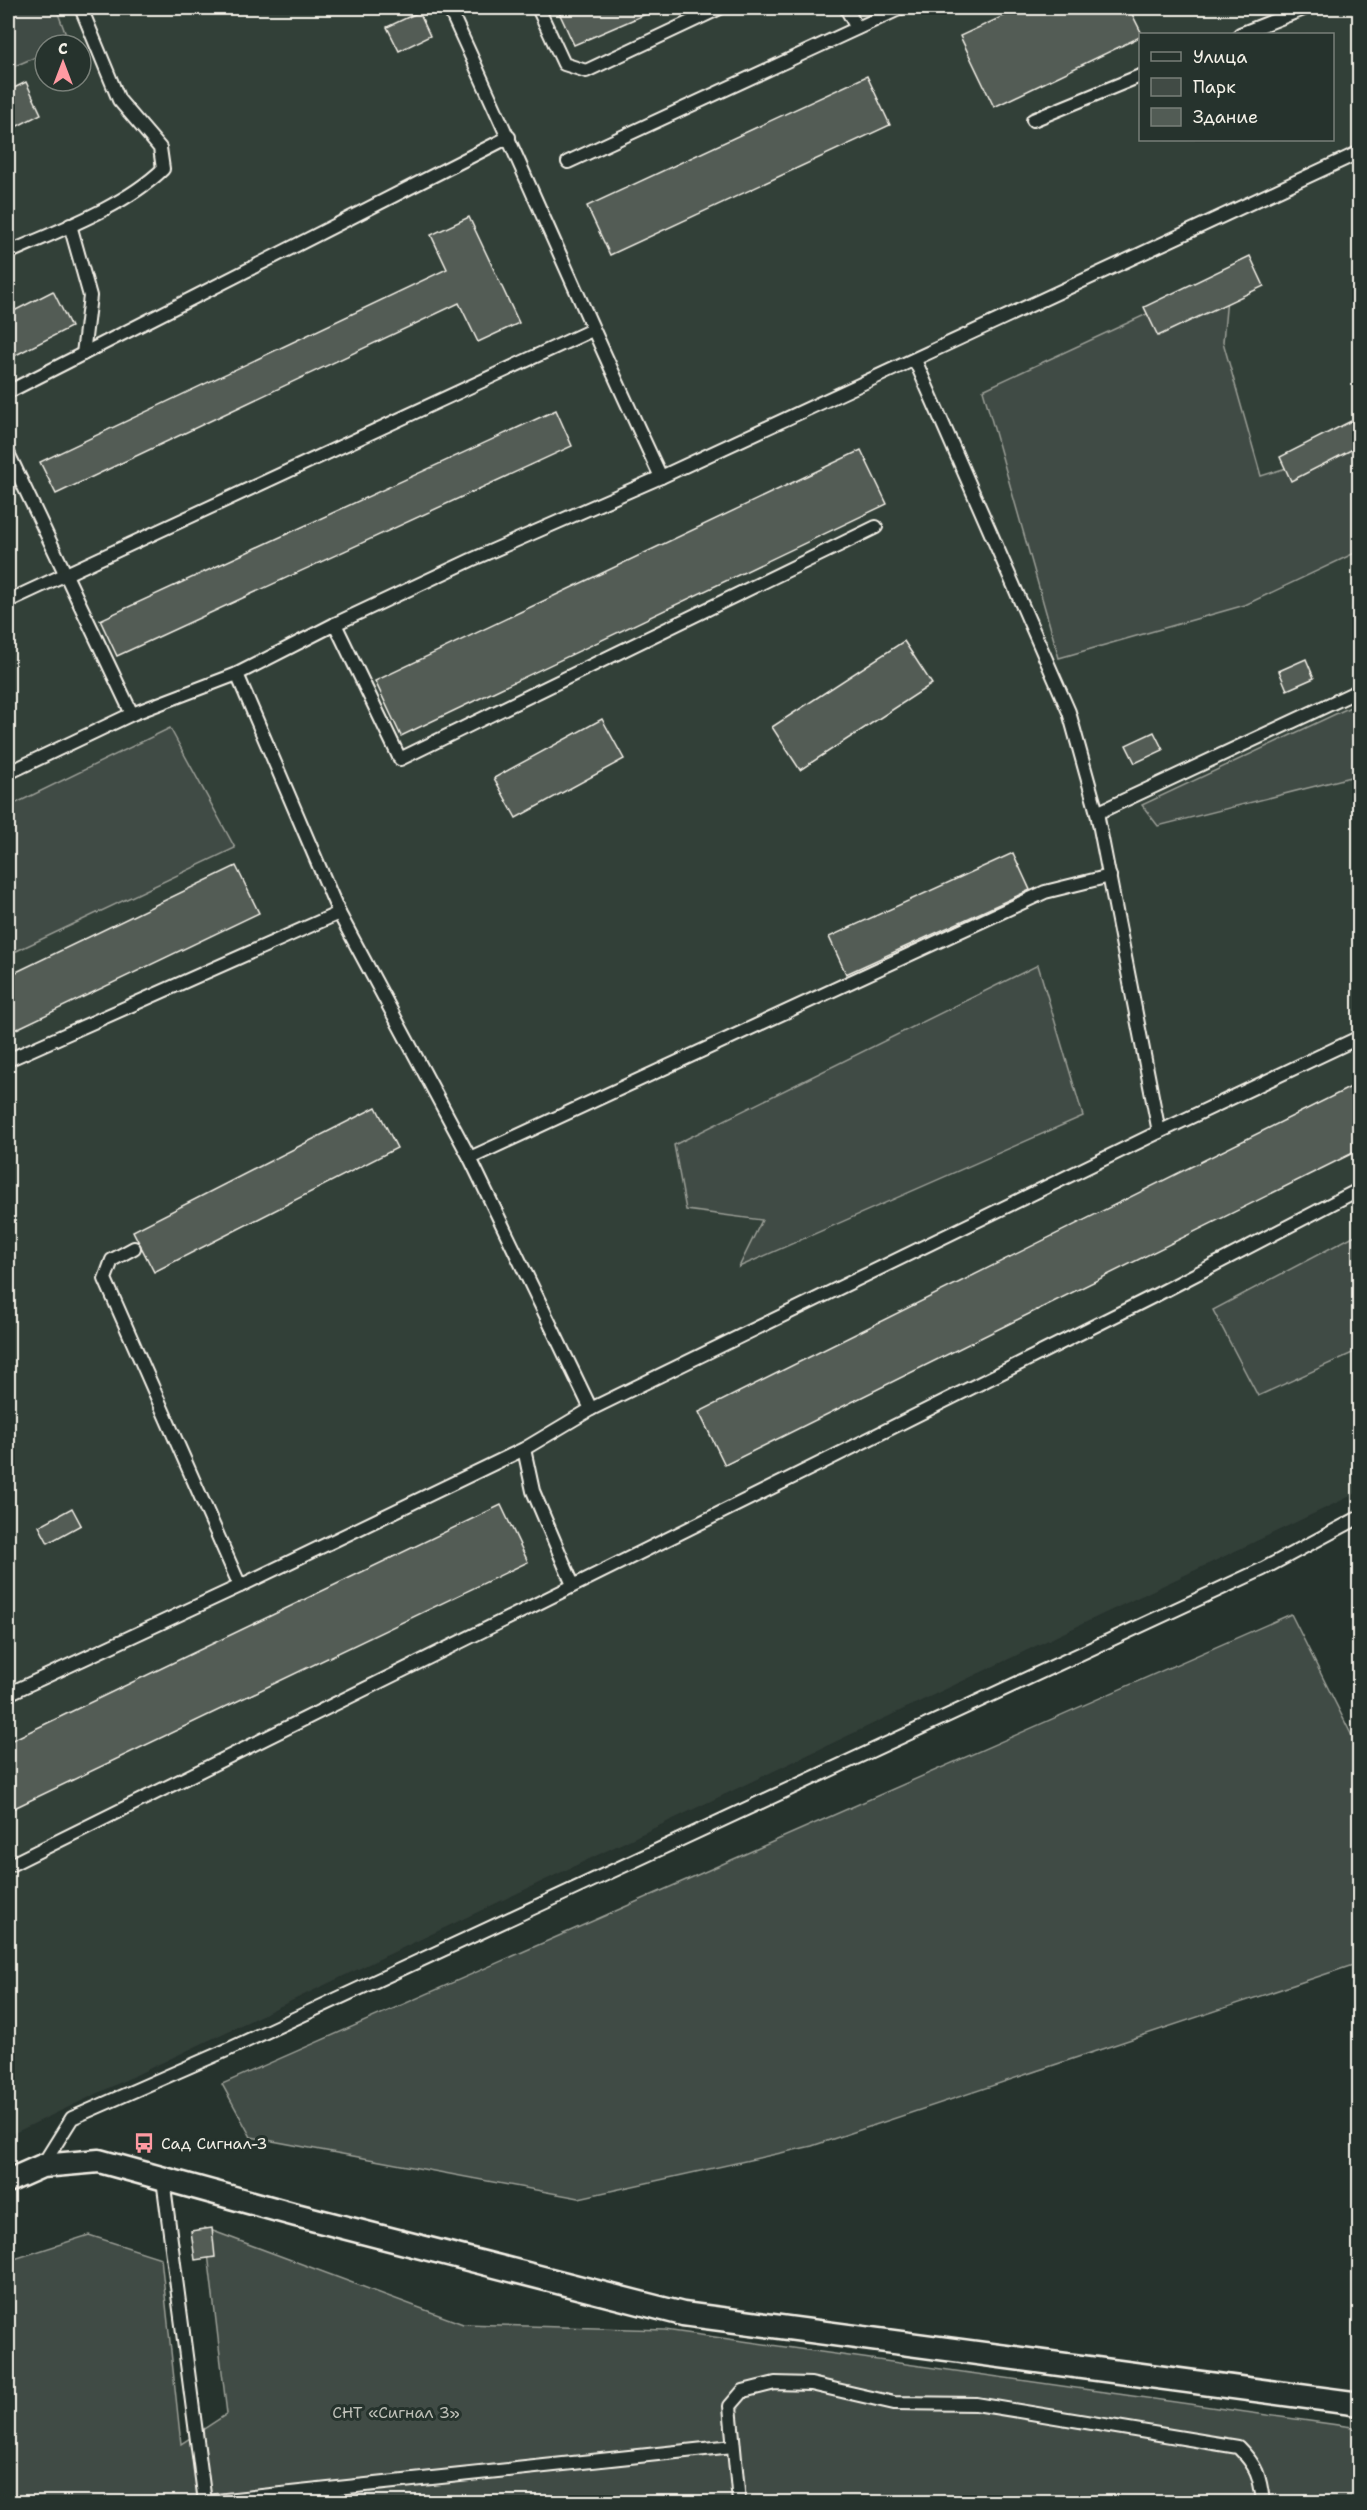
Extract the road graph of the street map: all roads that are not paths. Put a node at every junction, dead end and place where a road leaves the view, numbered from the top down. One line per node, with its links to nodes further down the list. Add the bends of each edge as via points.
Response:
1 (81, 8): 15 (lane, via 119,100 160,148 163,170 146,186)
2 (449, 8): 12 (lane)
3 (538, 8): 4 (lane, via 564,64 586,70)
4 (720, 8)
5 (846, 8): 8 (lane)
6 (901, 8): 8 (lane)
7 (1305, 8): 9 (lane)
8 (857, 28): 14 (lane)
9 (1242, 33)
10 (1139, 76): 11 (lane)
11 (1033, 120)
12 (508, 137): 17 (lane); 18 (lane)
13 (1359, 152): 19 (lane)
14 (567, 162)
15 (70, 225): 16 (lane); 18 (lane, via 90,296)
16 (8, 253)
17 (592, 330): 22 (lane); 24 (lane)
18 (83, 354): 20 (lane)
19 (915, 360): 22 (lane); 31 (lane, via 1069,712)
20 (8, 392)
21 (8, 453): 24 (lane)
22 (660, 477): 26 (lane)
23 (876, 527): 26 (lane, via 400,759)
24 (66, 576): 25 (lane); 29 (lane)
25 (8, 601)
26 (335, 624): 27 (lane)
27 (237, 674): 29 (lane); 33 (lane)
28 (1359, 690): 31 (lane)
29 (132, 714): 30 (lane)
30 (8, 773)
31 (1097, 813): 32 (lane)
32 (1110, 876): 36 (lane); 37 (lane, via 1046,892)
33 (339, 914): 35 (lane); 37 (lane)
34 (1359, 1037): 36 (lane)
35 (8, 1060)
36 (1159, 1131): 40 (lane)
37 (470, 1158): 40 (lane)
38 (1359, 1189): 43 (lane, via 1156,1295)
39 (134, 1248): 44 (lane, via 112,1260 105,1279)
40 (591, 1409): 41 (lane)
41 (524, 1449): 43 (lane, via 533,1491); 44 (lane)
42 (1359, 1517): 47 (lane, via 1263,1569 227,2050 72,2118)
43 (573, 1585): 46 (lane)
44 (240, 1586): 45 (lane)
45 (8, 1694)
46 (8, 1866)
47 (42, 2166): 48 (street, via 99,2161); 49 (street)
48 (163, 2179): 50 (street, via 683,2314); 52 (lane)
49 (8, 2181)
50 (1359, 2404)
51 (733, 2446): 52 (lane); 53 (lane); 54 (lane, via 730,2406 743,2391 775,2383 811,2384 894,2403 976,2404 1238,2447 1254,2463)
52 (205, 2502)
53 (739, 2502)
54 (1263, 2502)

